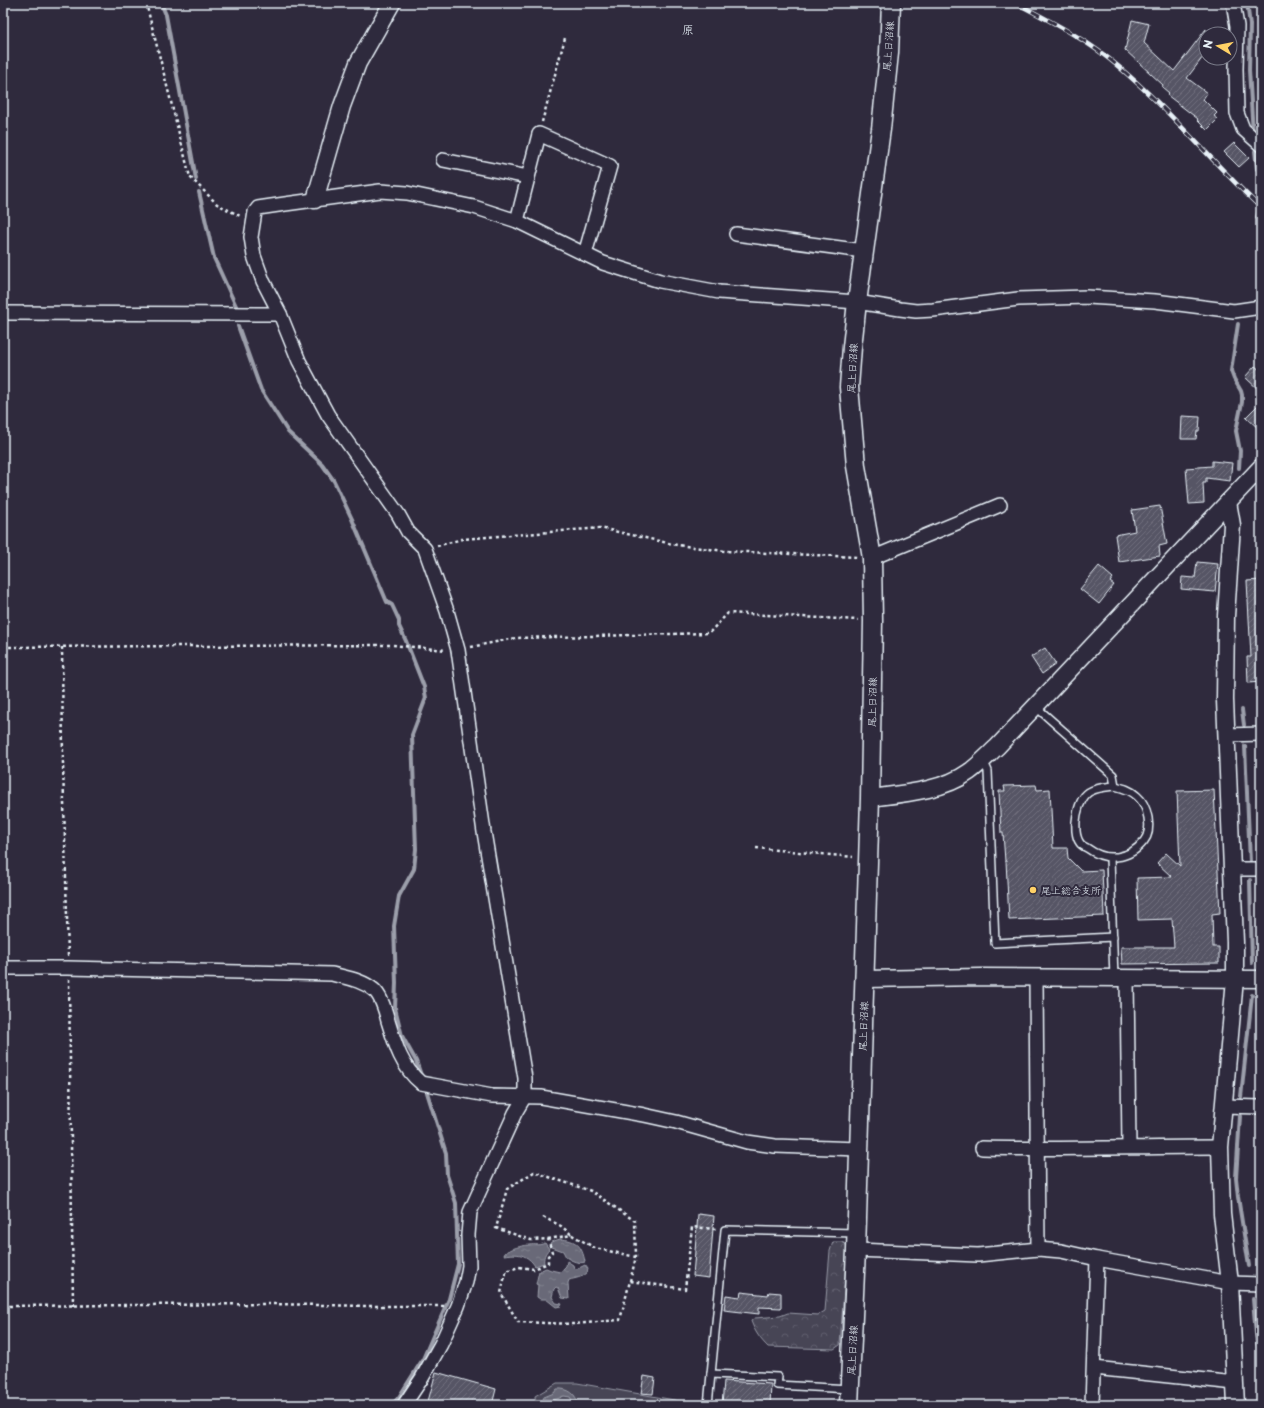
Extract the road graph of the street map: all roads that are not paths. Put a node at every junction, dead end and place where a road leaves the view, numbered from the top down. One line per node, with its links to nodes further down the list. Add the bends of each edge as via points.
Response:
1 (392, 3): 7 (street, via 358,63 342,106)
2 (891, 3): 10 (main road, 尾上日沼線, via 881,129)
3 (1233, 3): 4 (street, via 1237,26 1237,113 1243,129)
4 (1261, 145)
5 (443, 160): 6 (street)
6 (528, 177): 8 (street); 11 (street, via 539,134 610,166)
7 (315, 200): 8 (street, via 380,191 408,193 474,207); 15 (street, via 258,208 255,212 251,237 254,256 263,281)
8 (517, 222): 11 (street)
9 (736, 234): 10 (street)
10 (863, 251): 12 (main road, 尾上日沼線)
11 (585, 254): 12 (street, via 603,263 660,281 719,292)
12 (857, 302): 13 (street, via 916,311 1018,299 1087,296 1234,311); 19 (main road, 尾上日沼線, via 849,387 856,466)
13 (1261, 307)
14 (3, 313): 15 (street)
15 (280, 314): 36 (street, via 300,361 328,415 408,532 425,549 443,599 458,650 484,832 525,1078)
16 (1261, 467): 17 (street)
17 (1228, 502): 20 (street); 22 (street, via 1232,525 1225,654)
18 (1000, 504): 19 (street)
19 (872, 558): 25 (main road, 尾上日沼線)
20 (1035, 706): 23 (street); 24 (lane, via 1113,775)
21 (1261, 734): 22 (street)
22 (1227, 735): 27 (street)
23 (982, 760): 25 (street, via 953,781 907,793); 29 (lane, via 988,771 995,943)
24 (1115, 786): 26 (lane, via 1138,796 1146,809 1147,837 1126,856); 26 (lane, via 1090,791 1076,815 1076,834 1080,843 1095,854)
25 (870, 798): 32 (main road, 尾上日沼線)
26 (1110, 858): 29 (lane)
27 (1233, 869): 28 (street); 34 (street)
28 (1261, 869)
29 (1113, 937): 33 (lane)
30 (3, 968): 36 (street, via 332,974 357,980 376,991 402,1060 421,1083 492,1096)
31 (1036, 977): 32 (street); 33 (street); 43 (street)
32 (865, 979): 42 (main road, 尾上日沼線)
33 (1121, 979): 34 (street); 39 (street)
34 (1235, 979): 35 (street); 37 (street)
35 (1261, 979)
36 (524, 1096): 42 (street, via 650,1116 747,1142 775,1146); 53 (street, via 470,1212 469,1266 458,1306 422,1378)
37 (1223, 1106): 38 (street); 40 (street)
38 (1261, 1107)
39 (1129, 1147): 40 (street); 43 (street)
40 (1220, 1147): 47 (street, via 1222,1214)
41 (982, 1148): 43 (street)
42 (859, 1149): 44 (main road, 尾上日沼線)
43 (1036, 1149): 45 (street)
44 (856, 1242): 45 (street, via 978,1255); 50 (lane, via 725,1230); 52 (main road, 尾上日沼線)
45 (1038, 1249): 46 (street)
46 (1097, 1259): 47 (street); 49 (street)
47 (1230, 1283): 48 (street); 51 (street)
48 (1261, 1284)
49 (1094, 1368): 51 (street); 55 (street)
50 (711, 1374): 52 (lane, via 778,1377 778,1385); 54 (lane)
51 (1235, 1383): 56 (street)
52 (849, 1397)
53 (404, 1405)
54 (708, 1405)
55 (1092, 1405)
56 (1236, 1405)

